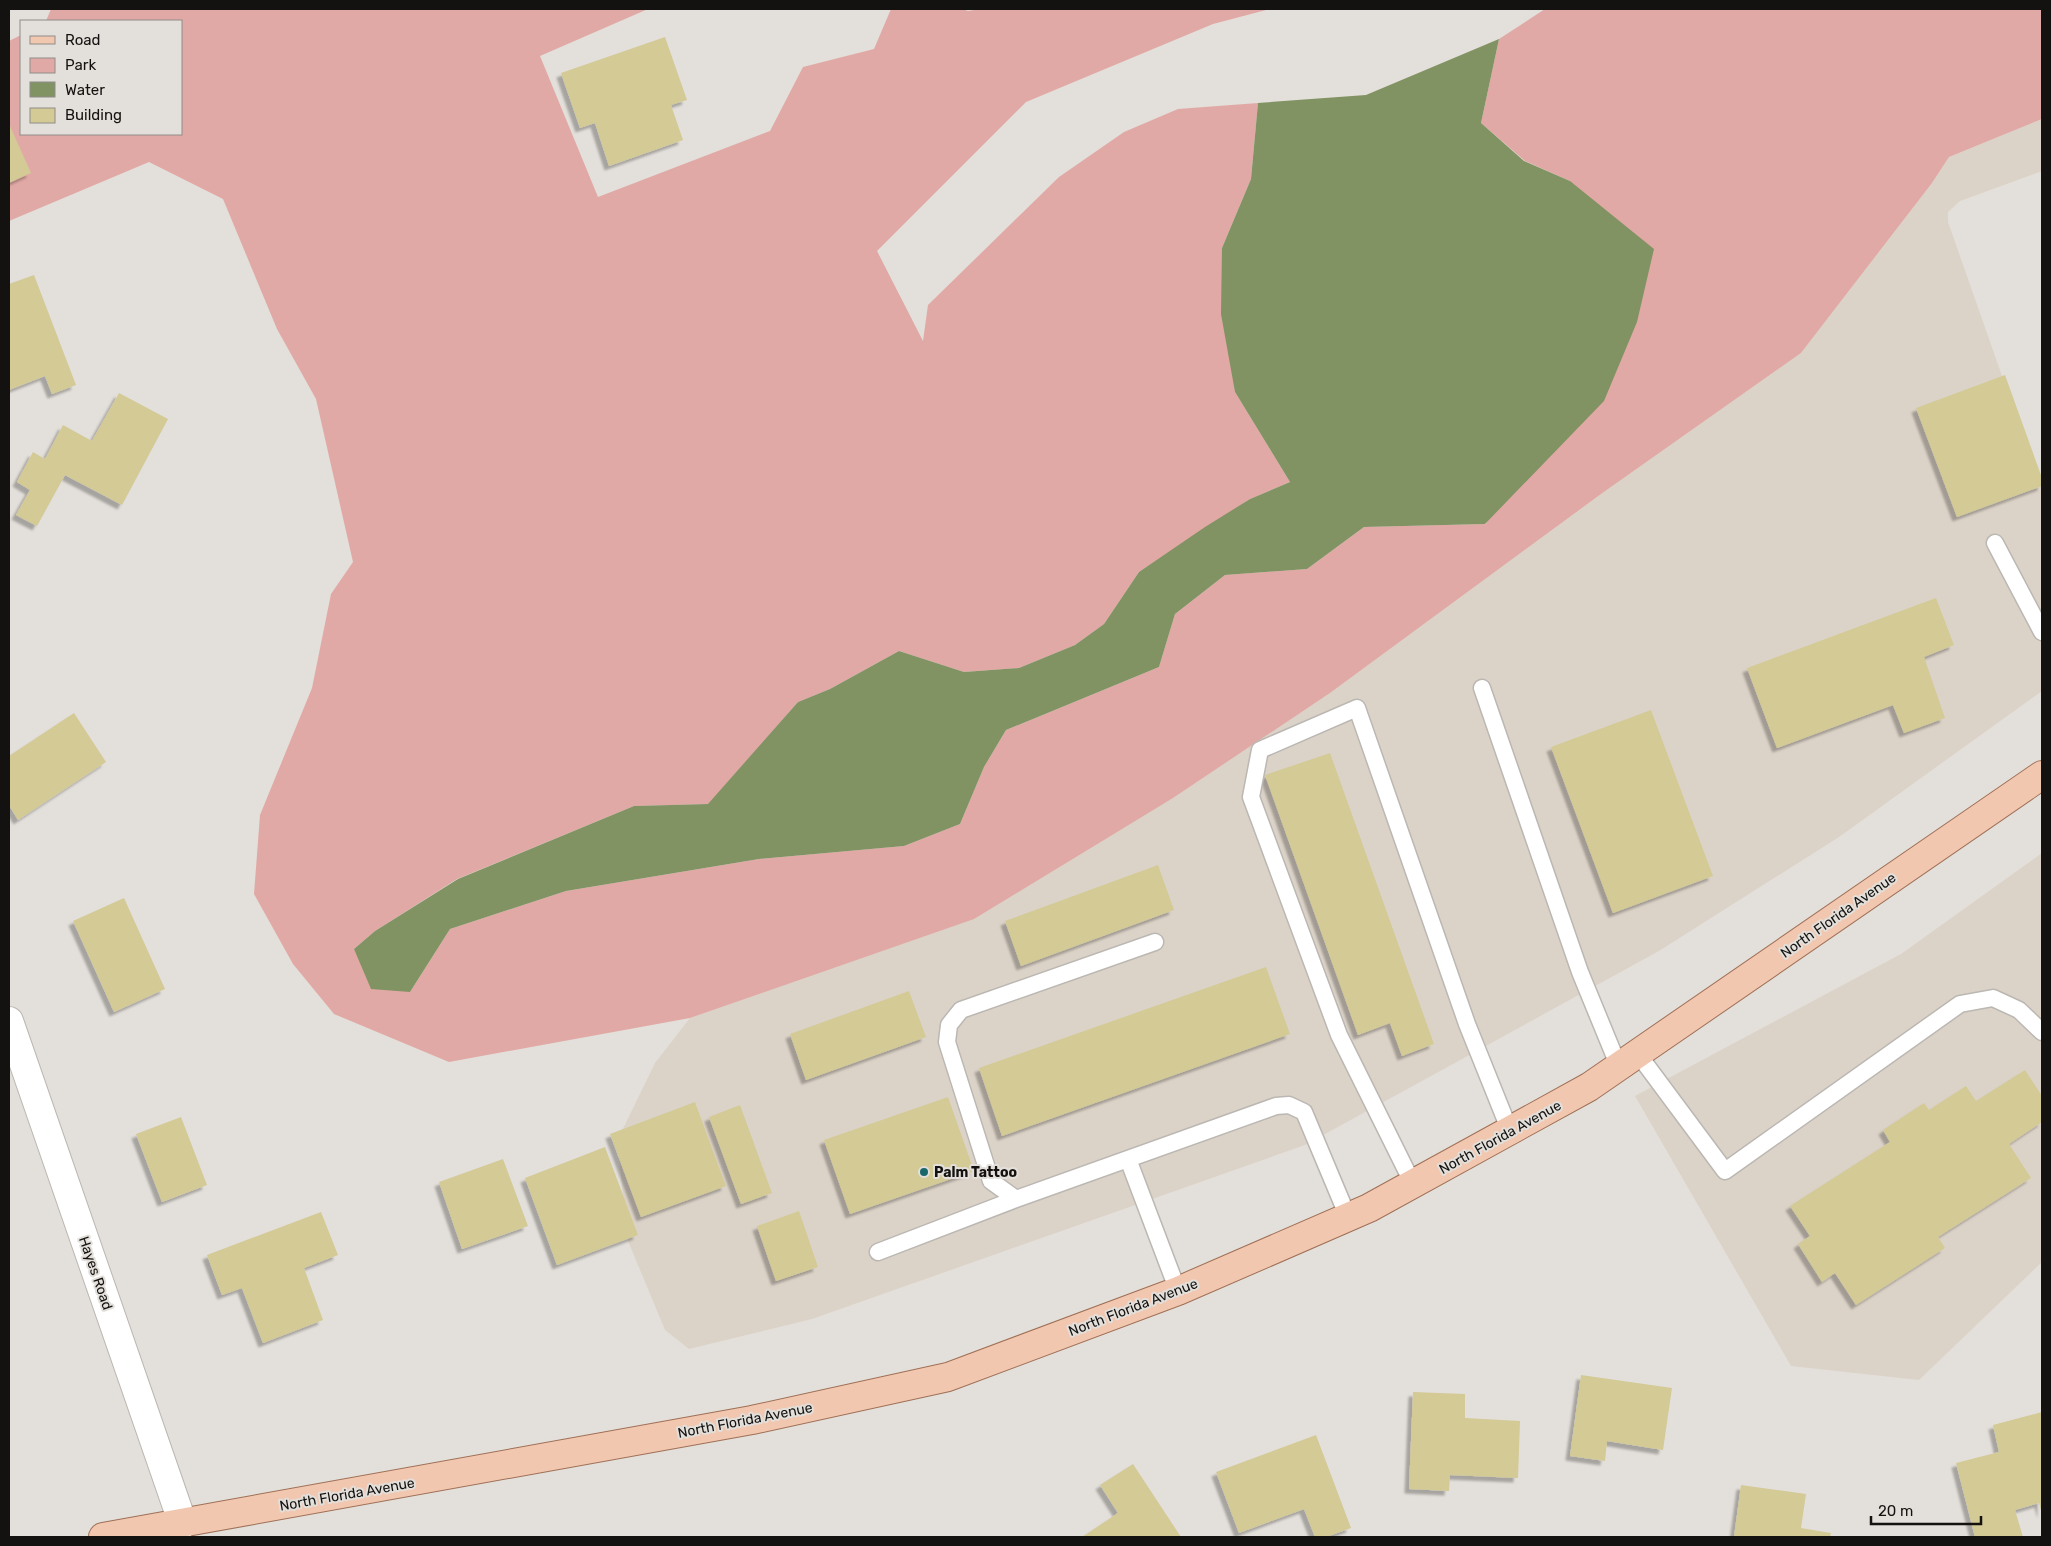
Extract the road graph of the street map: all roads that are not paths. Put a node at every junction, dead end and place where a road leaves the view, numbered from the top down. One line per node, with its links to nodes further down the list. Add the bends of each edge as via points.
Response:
1 (1995, 543): 2 (lane)
2 (2042, 632)
3 (1482, 688): 8 (lane, via 1580,972)
4 (2042, 775): 8 (main road, North Florida Avenue)
5 (1155, 942): 12 (lane, via 961,1010 949,1025 946,1042 991,1181)
6 (9, 1021): 16 (street, Hayes Road)
7 (2042, 1032): 8 (lane, via 2018,1010 1993,998 1960,1004 1725,1171)
8 (1629, 1060): 9 (main road, North Florida Avenue, via 1589,1087)
9 (1510, 1131): 11 (main road, North Florida Avenue); 11 (lane, via 1467,1024 1357,708 1260,750 1251,797 1339,1035)
10 (1128, 1159): 12 (lane); 13 (lane, via 1276,1106 1289,1105 1304,1112); 15 (lane)
11 (1413, 1184): 13 (main road, North Florida Avenue)
12 (1016, 1199): 14 (lane)
13 (1348, 1217): 15 (main road, North Florida Avenue)
14 (878, 1252)
15 (1178, 1291): 16 (main road, North Florida Avenue, via 948,1377 752,1420)
16 (172, 1530): 17 (main road, North Florida Avenue)
17 (104, 1537)

